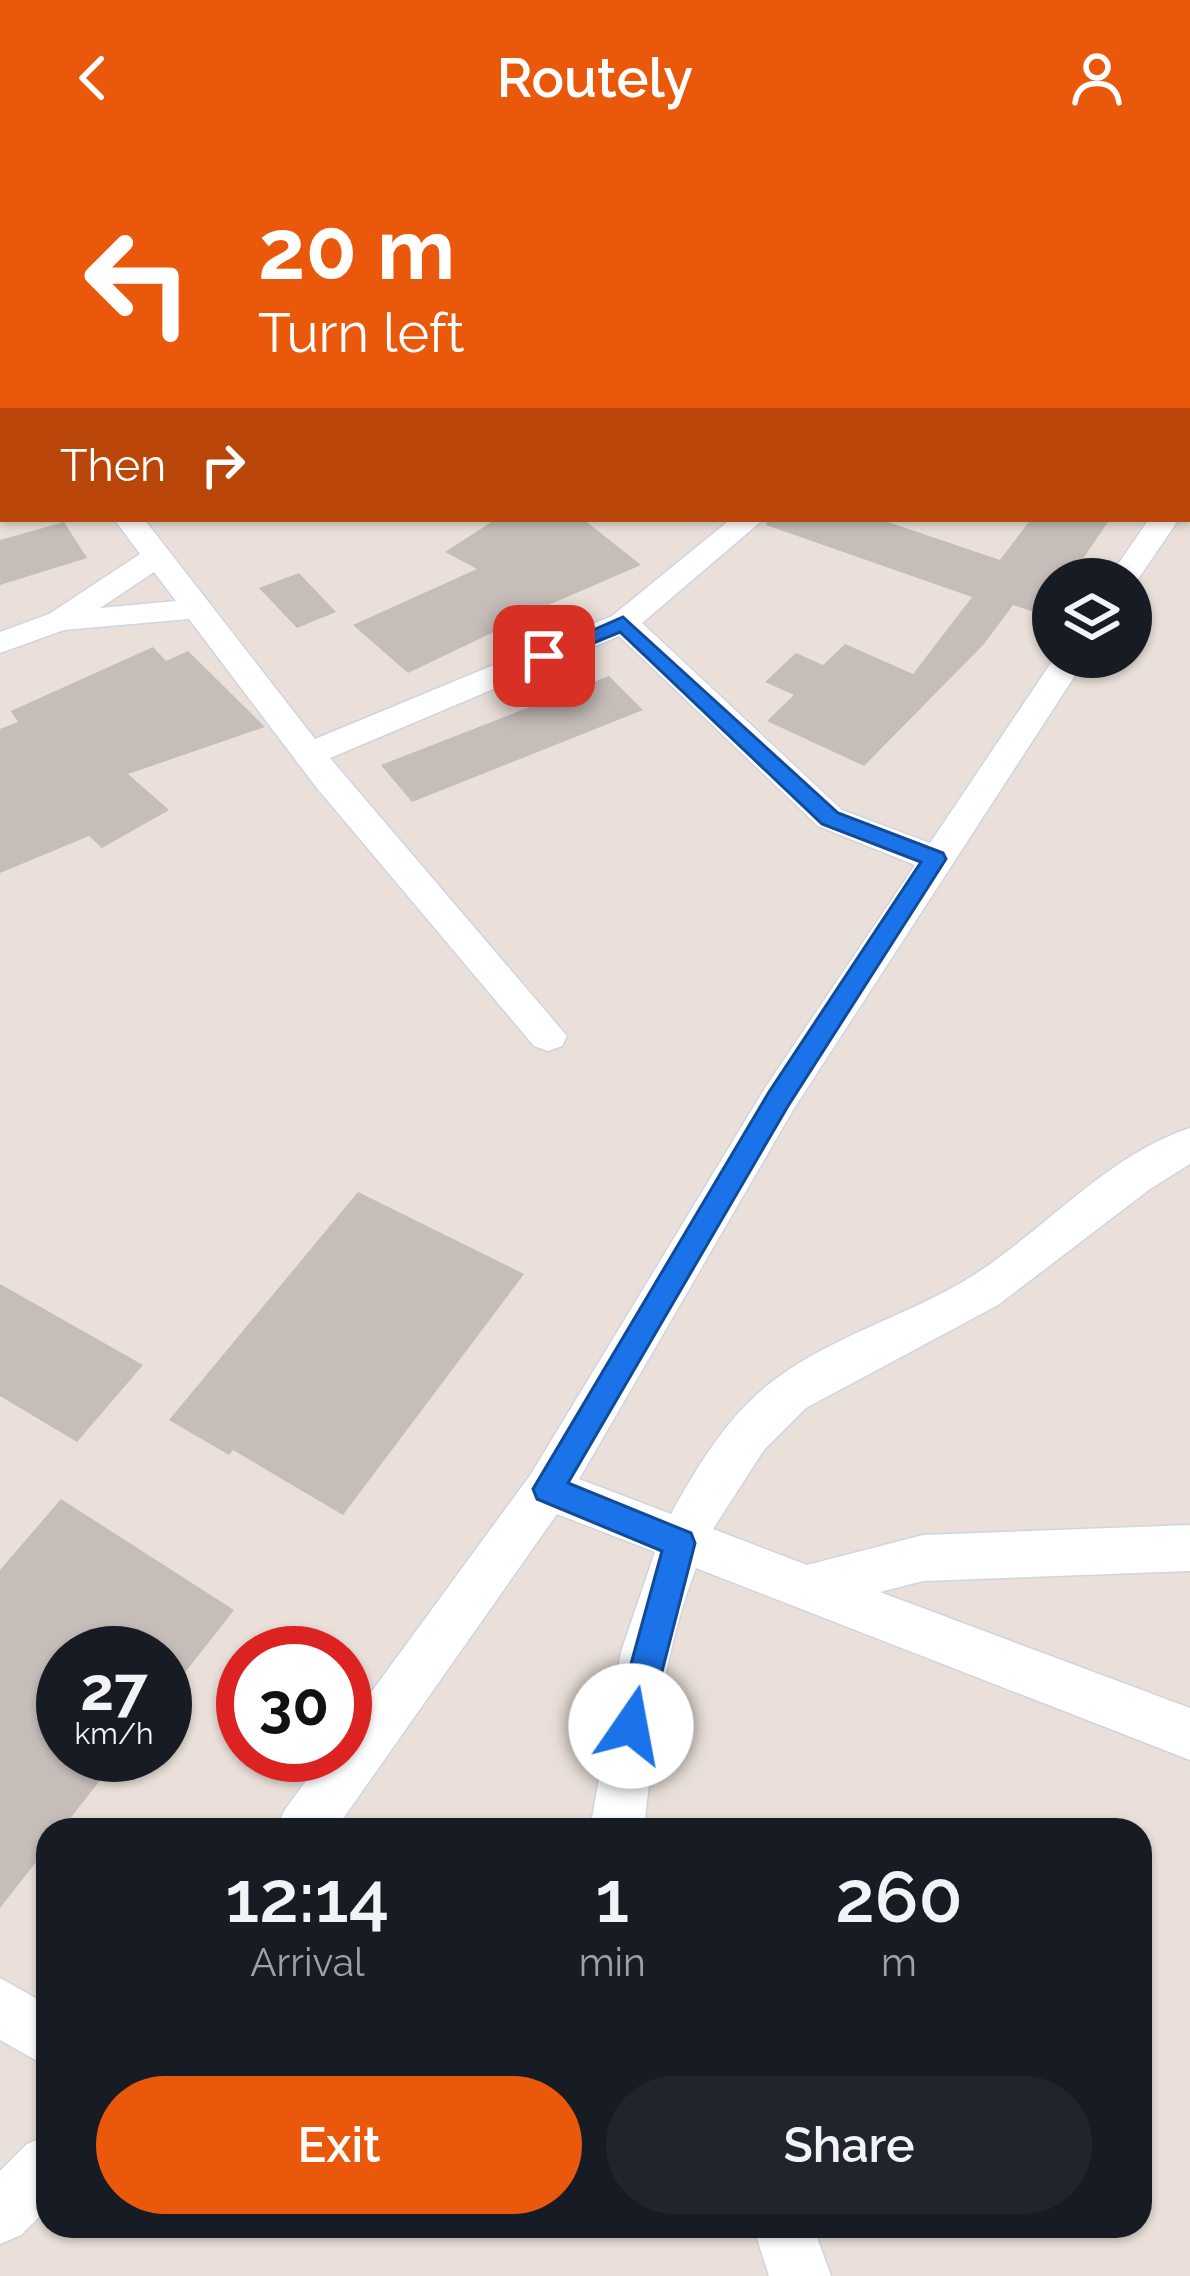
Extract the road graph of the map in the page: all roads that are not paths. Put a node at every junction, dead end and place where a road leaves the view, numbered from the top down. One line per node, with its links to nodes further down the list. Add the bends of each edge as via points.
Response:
1 (131, 522): 4 (street)
2 (745, 522): 8 (street)
3 (1161, 522): 5 (street)
4 (155, 557): 6 (street); 7 (street)
5 (1137, 558)
6 (196, 609): 7 (street); 11 (street)
7 (60, 621): 9 (street)
8 (623, 623): 11 (street); 12 (street, via 830,818)
9 (0, 644)
10 (1057, 678): 12 (street)
11 (309, 754): 13 (street)
12 (935, 859): 15 (street, via 778,1099)
13 (548, 1036)
14 (1190, 1144): 16 (street, via 1099,1201 981,1293 792,1392 732,1452)
15 (548, 1489): 16 (street); 20 (street)
16 (680, 1543): 18 (street); 21 (street, via 639,1683)
17 (1190, 1548): 18 (street, via 923,1558)
18 (803, 1589): 19 (street)
19 (1187, 1730)
20 (312, 1818)
21 (619, 1818)
22 (0, 2006): 23 (street)
23 (36, 2031)
24 (36, 2177): 25 (street)
25 (0, 2214)
26 (787, 2238): 27 (street)
27 (800, 2276)

